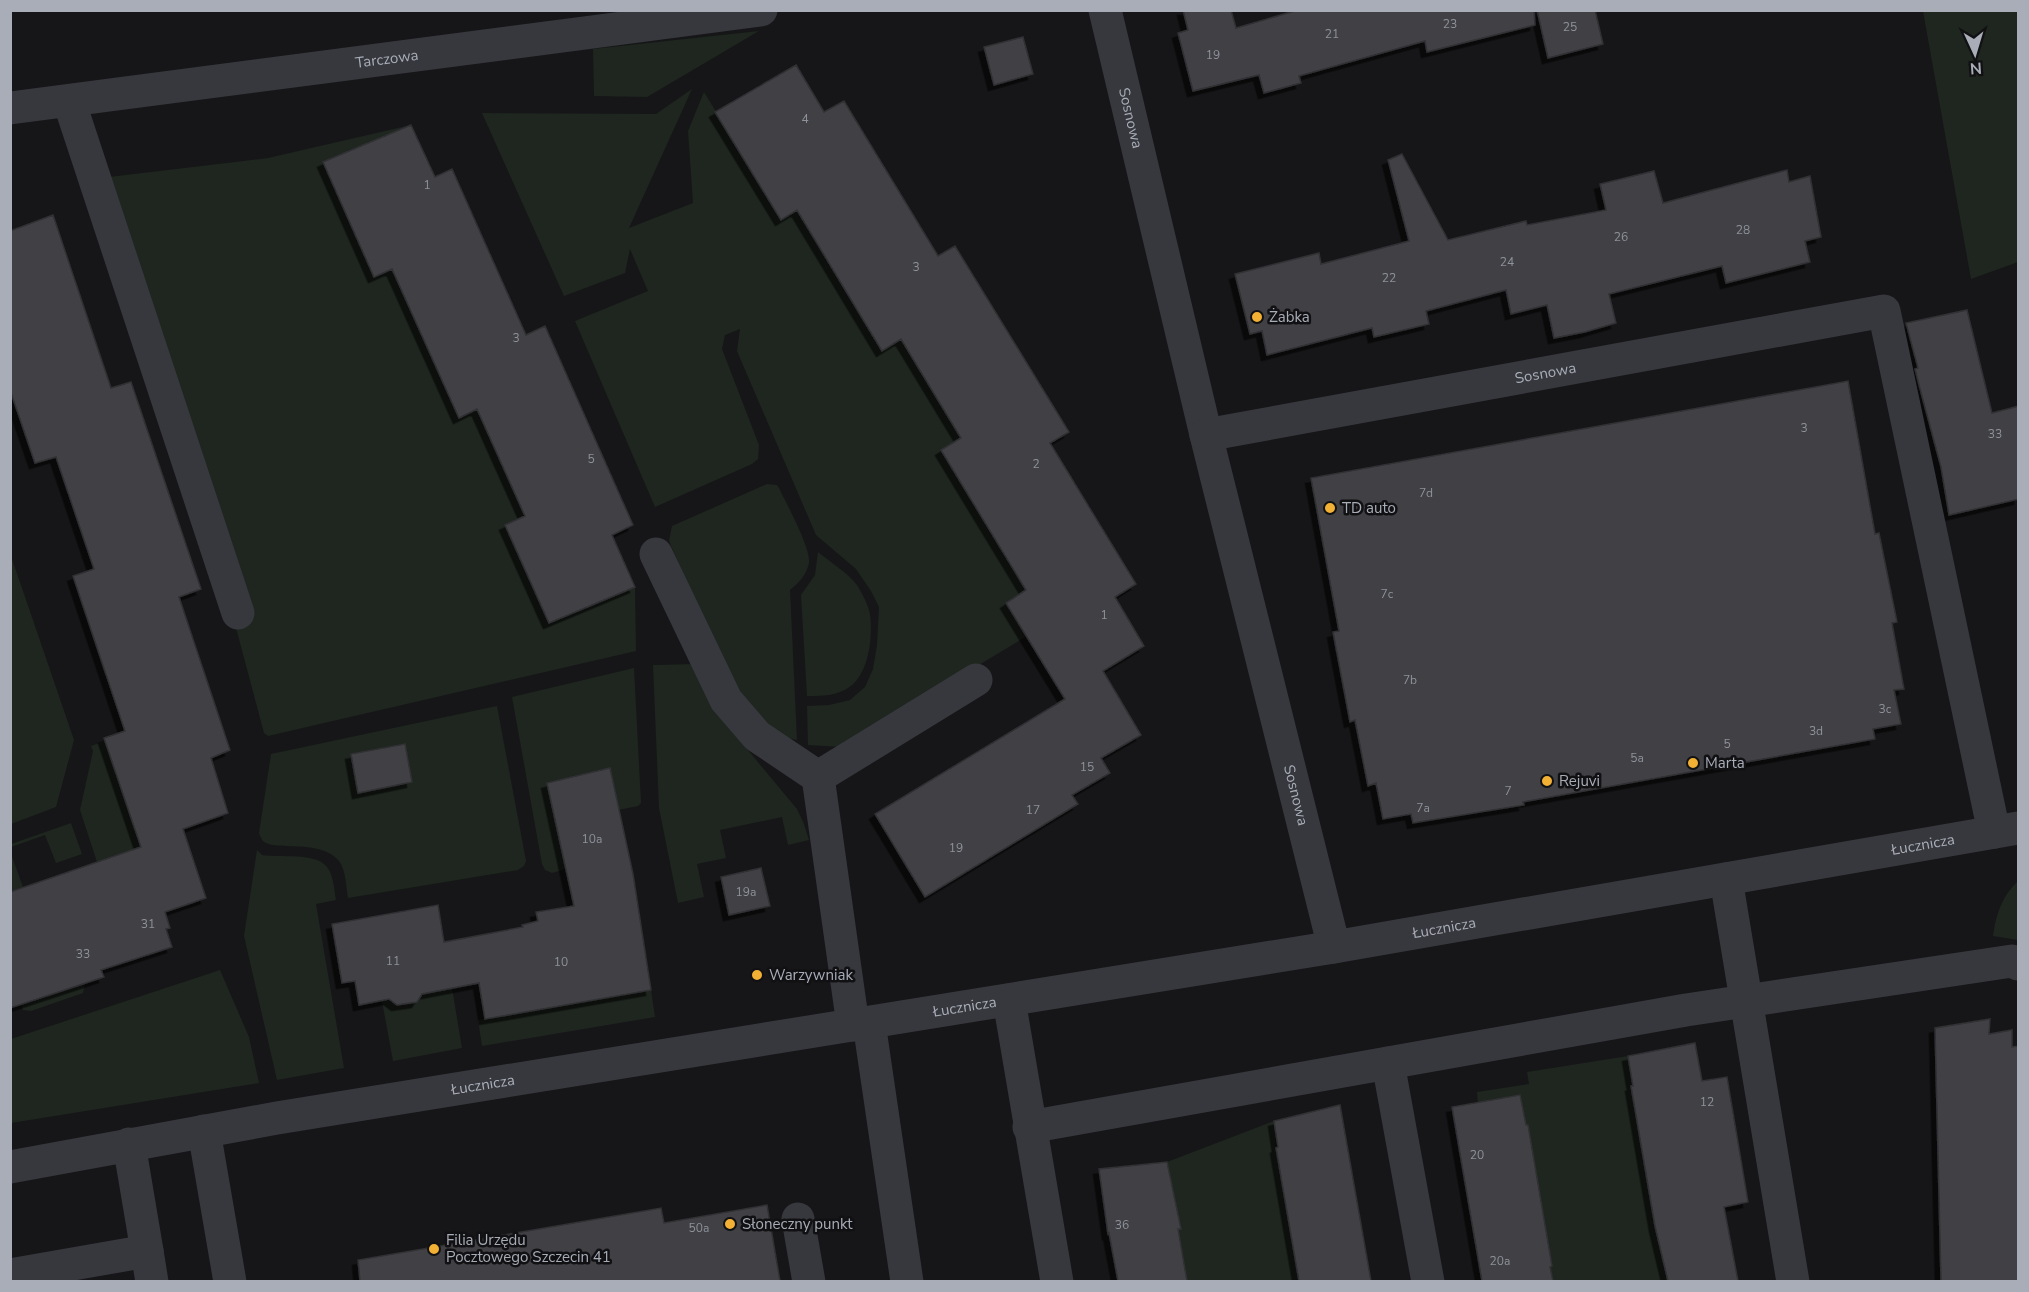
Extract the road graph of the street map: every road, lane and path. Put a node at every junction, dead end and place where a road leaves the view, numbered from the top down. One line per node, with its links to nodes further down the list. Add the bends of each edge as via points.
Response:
1 (761, 10): 3 (street, Tarczowa)
2 (1105, 10): 5 (street, Sosnowa)
3 (69, 101): 4 (street, Tarczowa); 7 (street)
4 (10, 108)
5 (1206, 435): 10 (street, Sosnowa, via 1884,311); 12 (street, Sosnowa)
6 (656, 554): 9 (street, via 726,700 758,736)
7 (238, 613)
8 (976, 680): 9 (street)
9 (818, 777): 16 (street)
10 (2006, 830): 11 (street, Łucznicza)
11 (1726, 879): 12 (street, Łucznicza); 15 (street)
12 (1334, 947): 14 (street, Łucznicza)
13 (2019, 963): 15 (street)
14 (1009, 1000): 16 (street, Łucznicza); 18 (street)
15 (1746, 1000): 17 (street); 30 (street)
16 (861, 1024): 19 (street, Łucznicza); 27 (street)
17 (1388, 1063): 18 (street); 29 (street)
18 (1029, 1127): 28 (street)
19 (204, 1131): 20 (street, Łucznicza); 25 (street)
20 (129, 1144): 21 (street, Łucznicza); 23 (street)
21 (10, 1167)
22 (798, 1219): 26 (street)
23 (149, 1266): 24 (street)
24 (10, 1275)
25 (230, 1281)
26 (809, 1281)
27 (907, 1281)
28 (1056, 1281)
29 (1428, 1281)
30 (1793, 1281)

